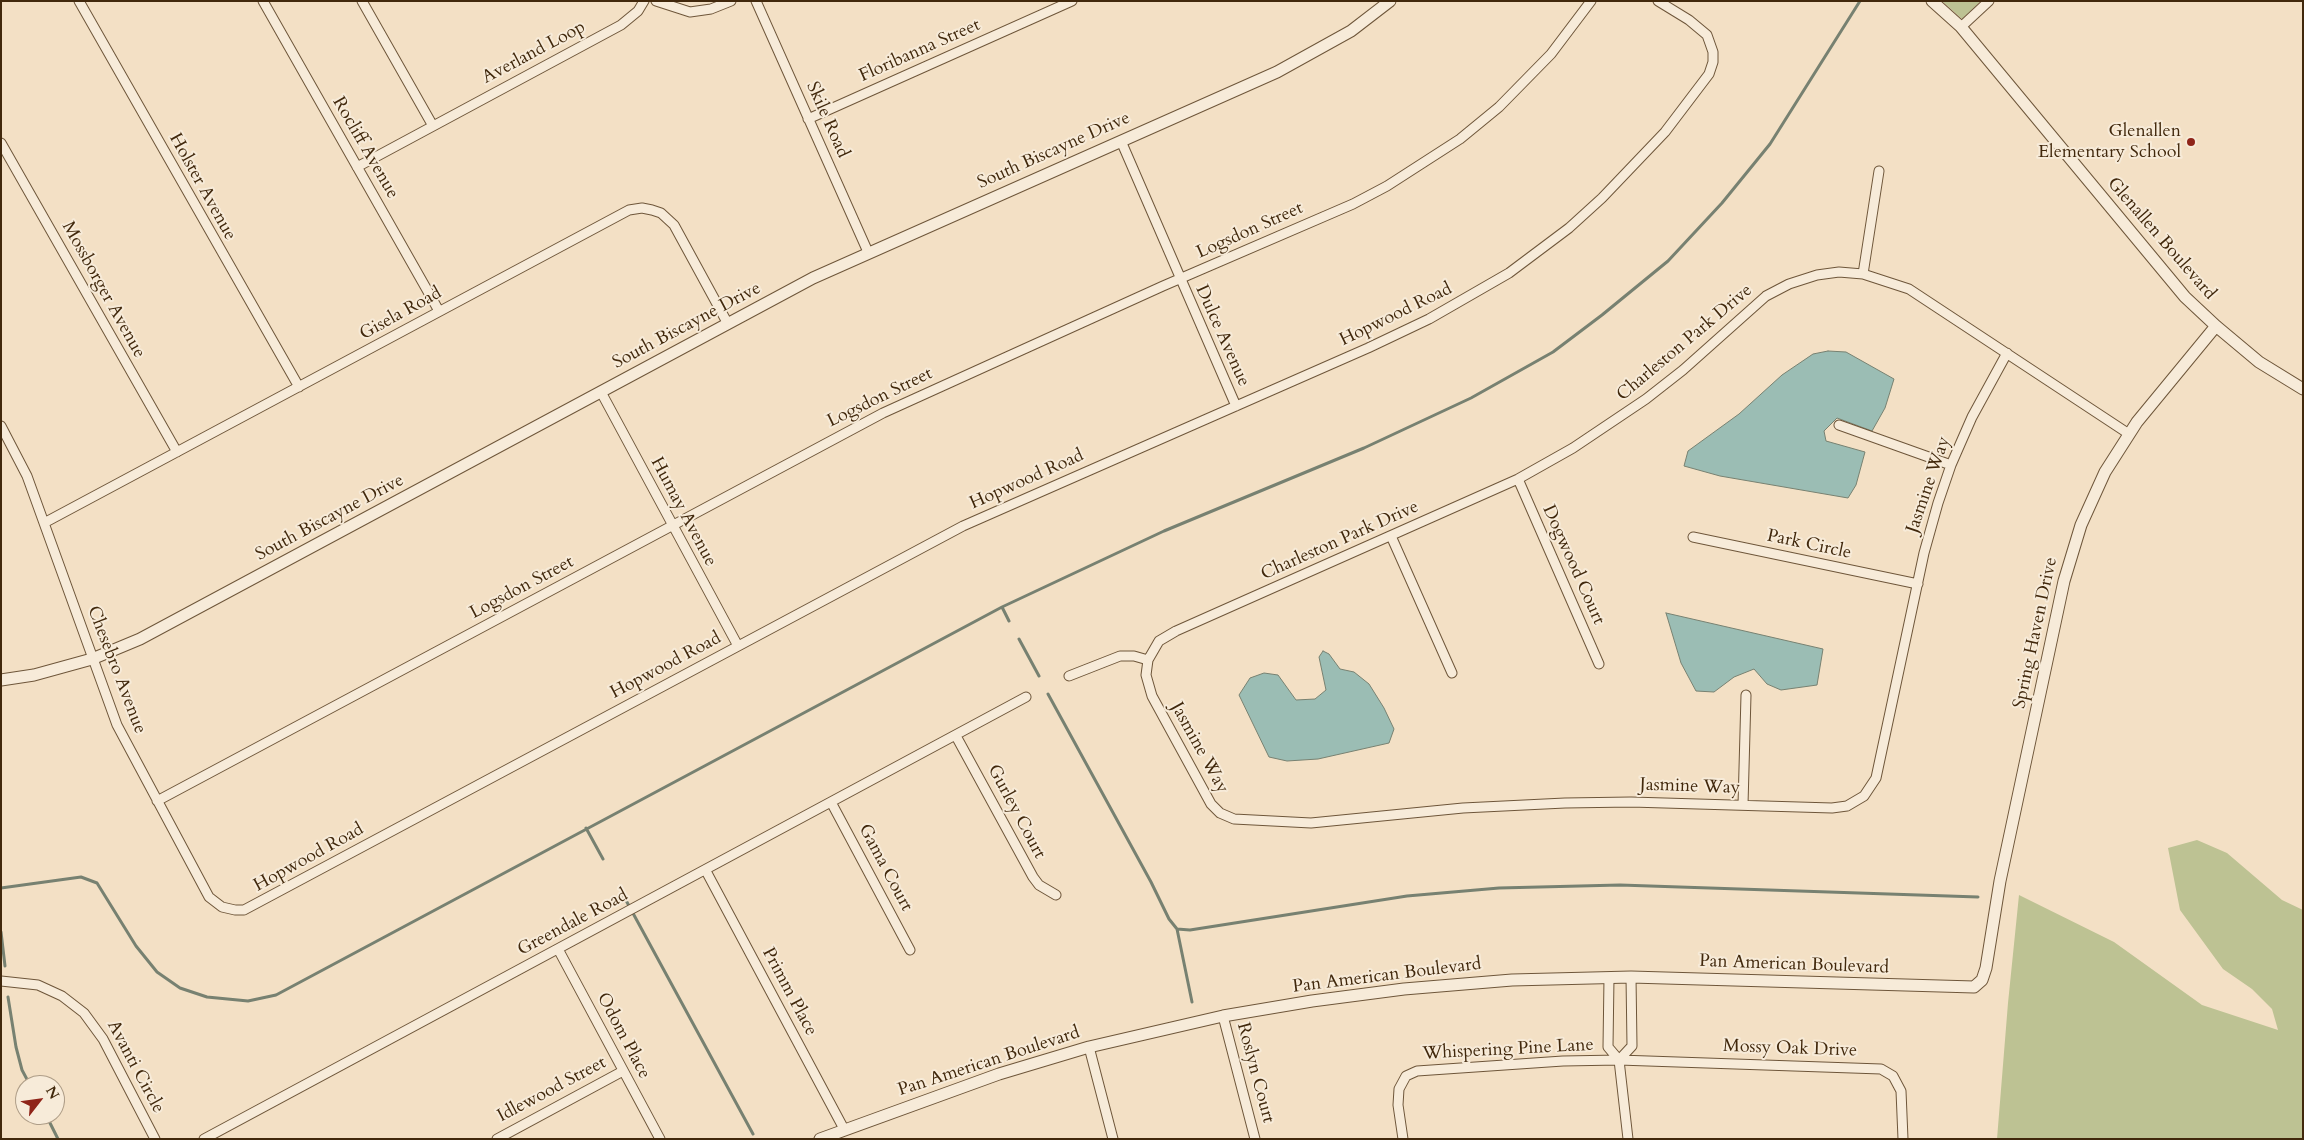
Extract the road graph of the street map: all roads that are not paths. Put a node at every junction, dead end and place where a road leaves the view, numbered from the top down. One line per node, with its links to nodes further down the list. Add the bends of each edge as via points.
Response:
1 (79, 1): 28 (street, Holster Avenue)
2 (263, 1): 19 (street, Rocliff Avenue)
3 (362, 1): 16 (street)
4 (644, 1): 16 (street, Averland Loop, via 638,11 621,25)
5 (656, 1): 6 (street, via 690,12 711,9)
6 (731, 1)
7 (756, 1): 15 (street, Skile Road)
8 (1072, 1): 15 (street, Floribanna Street)
9 (1390, 1): 17 (street, South Biscayne Drive, via 1351,31 1302,60)
10 (1591, 1): 23 (street, Logsdon Street, via 1551,54 1499,107 1418,168 1353,204)
11 (1658, 1): 31 (street, Hopwood Road, via 1702,30 1711,43 1713,62 1709,74 1679,115 1602,198 1535,255 1482,290 1429,320)
12 (1932, 1): 14 (street, Glenallen Boulevard)
13 (1989, 1): 14 (street)
14 (1961, 27): 26 (street, Glenallen Boulevard, via 2170,279)
15 (808, 119): 21 (street, Skile Road)
16 (433, 126): 19 (street, Averland Loop)
17 (1121, 141): 21 (street, South Biscayne Drive); 23 (street, Dulce Avenue)
18 (1, 143): 35 (street, Mossborger Avenue)
19 (357, 167): 24 (street, Rocliff Avenue)
20 (1879, 171): 22 (street)
21 (868, 252): 25 (street, South Biscayne Drive)
22 (1863, 274): 27 (street, Charleston Park Drive, via 1909,289); 37 (street, Charleston Park Drive, via 1839,272 1817,275 1774,292 1646,399 1573,448)
23 (1180, 279): 31 (street, Dulce Avenue); 39 (street, Logsdon Street, via 883,412)
24 (440, 311): 25 (street, Gisela Road, via 623,213 642,208 661,213 674,225); 28 (street, Gisela Road)
25 (728, 324): 30 (street, South Biscayne Drive)
26 (2216, 326): 29 (street, Glenallen Boulevard, via 2259,362); 34 (street, Spring Haven Drive)
27 (2007, 353): 34 (street, Charleston Park Drive); 36 (street, Jasmine Way, via 1972,417)
28 (298, 387): 35 (street, Gisela Road)
29 (2303, 389)
30 (601, 392): 39 (street, Humay Avenue); 44 (street, South Biscayne Drive, via 166,626)
31 (1236, 406): 43 (street, Hopwood Road, via 964,526)
32 (1840, 425): 36 (street)
33 (1, 426): 38 (street, Chesebro Avenue, via 27,476)
34 (2128, 434): 64 (street, Spring Haven Drive, via 2092,498 2072,552 2000,881 1986,968)
35 (177, 452): 38 (street, Gisela Road)
36 (1951, 465): 42 (street, Jasmine Way, via 1930,528)
37 (1518, 479): 40 (street, Charleston Park Drive); 46 (street, Dogwood Court)
38 (44, 522): 44 (street, Chesebro Avenue)
39 (672, 525): 43 (street, Humay Avenue); 53 (street, Logsdon Street)
40 (1391, 536): 45 (street, Charleston Park Drive, via 1168,635 1156,645); 47 (street)
41 (1693, 537): 42 (street, Park Circle)
42 (1918, 584): 55 (street, Jasmine Way, via 1877,772 1868,792 1856,802 1842,807)
43 (738, 646): 58 (street, Hopwood Road, via 251,908)
44 (92, 660): 49 (street, South Biscayne Drive); 53 (street, Chesebro Avenue, via 117,725)
45 (1148, 660): 48 (street, via 1120,656); 55 (street, Jasmine Way, via 1146,676 1152,696 1211,804 1220,813 1234,819 1311,824 1463,808 1565,802)
46 (1598, 664)
47 (1452, 673)
48 (1069, 676)
49 (1, 680)
50 (1746, 696): 55 (street)
51 (1026, 698): 52 (street)
52 (956, 736): 54 (street, Greendale Road); 57 (street, Gurley Court, via 1033,877 1039,885)
53 (157, 801): 58 (street, Chesebro Avenue, via 206,893 214,902)
54 (831, 802): 56 (street, Greendale Road); 60 (street, Gama Court)
55 (1743, 805)
56 (706, 870): 59 (street, Greendale Road); 69 (street, Primm Place)
57 (1056, 895)
58 (228, 909)
59 (558, 949): 68 (street, Odom Place); 71 (street, Greendale Road)
60 (910, 950)
61 (1631, 977): 62 (street, Pan American Boulevard); 64 (street, Pan American Boulevard, via 1968,988); 67 (street, via 1632,1046)
62 (1609, 978): 65 (street, Pan American Boulevard, via 1512,980 1404,989); 67 (street, via 1608,1047)
63 (1, 981): 70 (street, Avanti Circle, via 24,982 50,990 84,1013 103,1039)
64 (1977, 984)
65 (1223, 1016): 66 (street, Pan American Boulevard); 76 (street, Roslyn Court)
66 (1089, 1047): 69 (street, Pan American Boulevard, via 999,1074); 75 (street)
67 (1619, 1060): 77 (street, Whispering Pine Lane, via 1554,1061 1416,1071 1406,1076 1399,1089); 78 (street); 79 (street, Mossy Oak Drive, via 1881,1069 1893,1076 1901,1091)
68 (624, 1071): 72 (street, Idlewood Street); 73 (street, Odom Place)
69 (844, 1128): 74 (street, Pan American Boulevard)
70 (155, 1139)
71 (204, 1139)
72 (497, 1139)
73 (660, 1139)
74 (820, 1139)
75 (1113, 1139)
76 (1256, 1139)
77 (1403, 1139)
78 (1628, 1139)
79 (1903, 1139)

